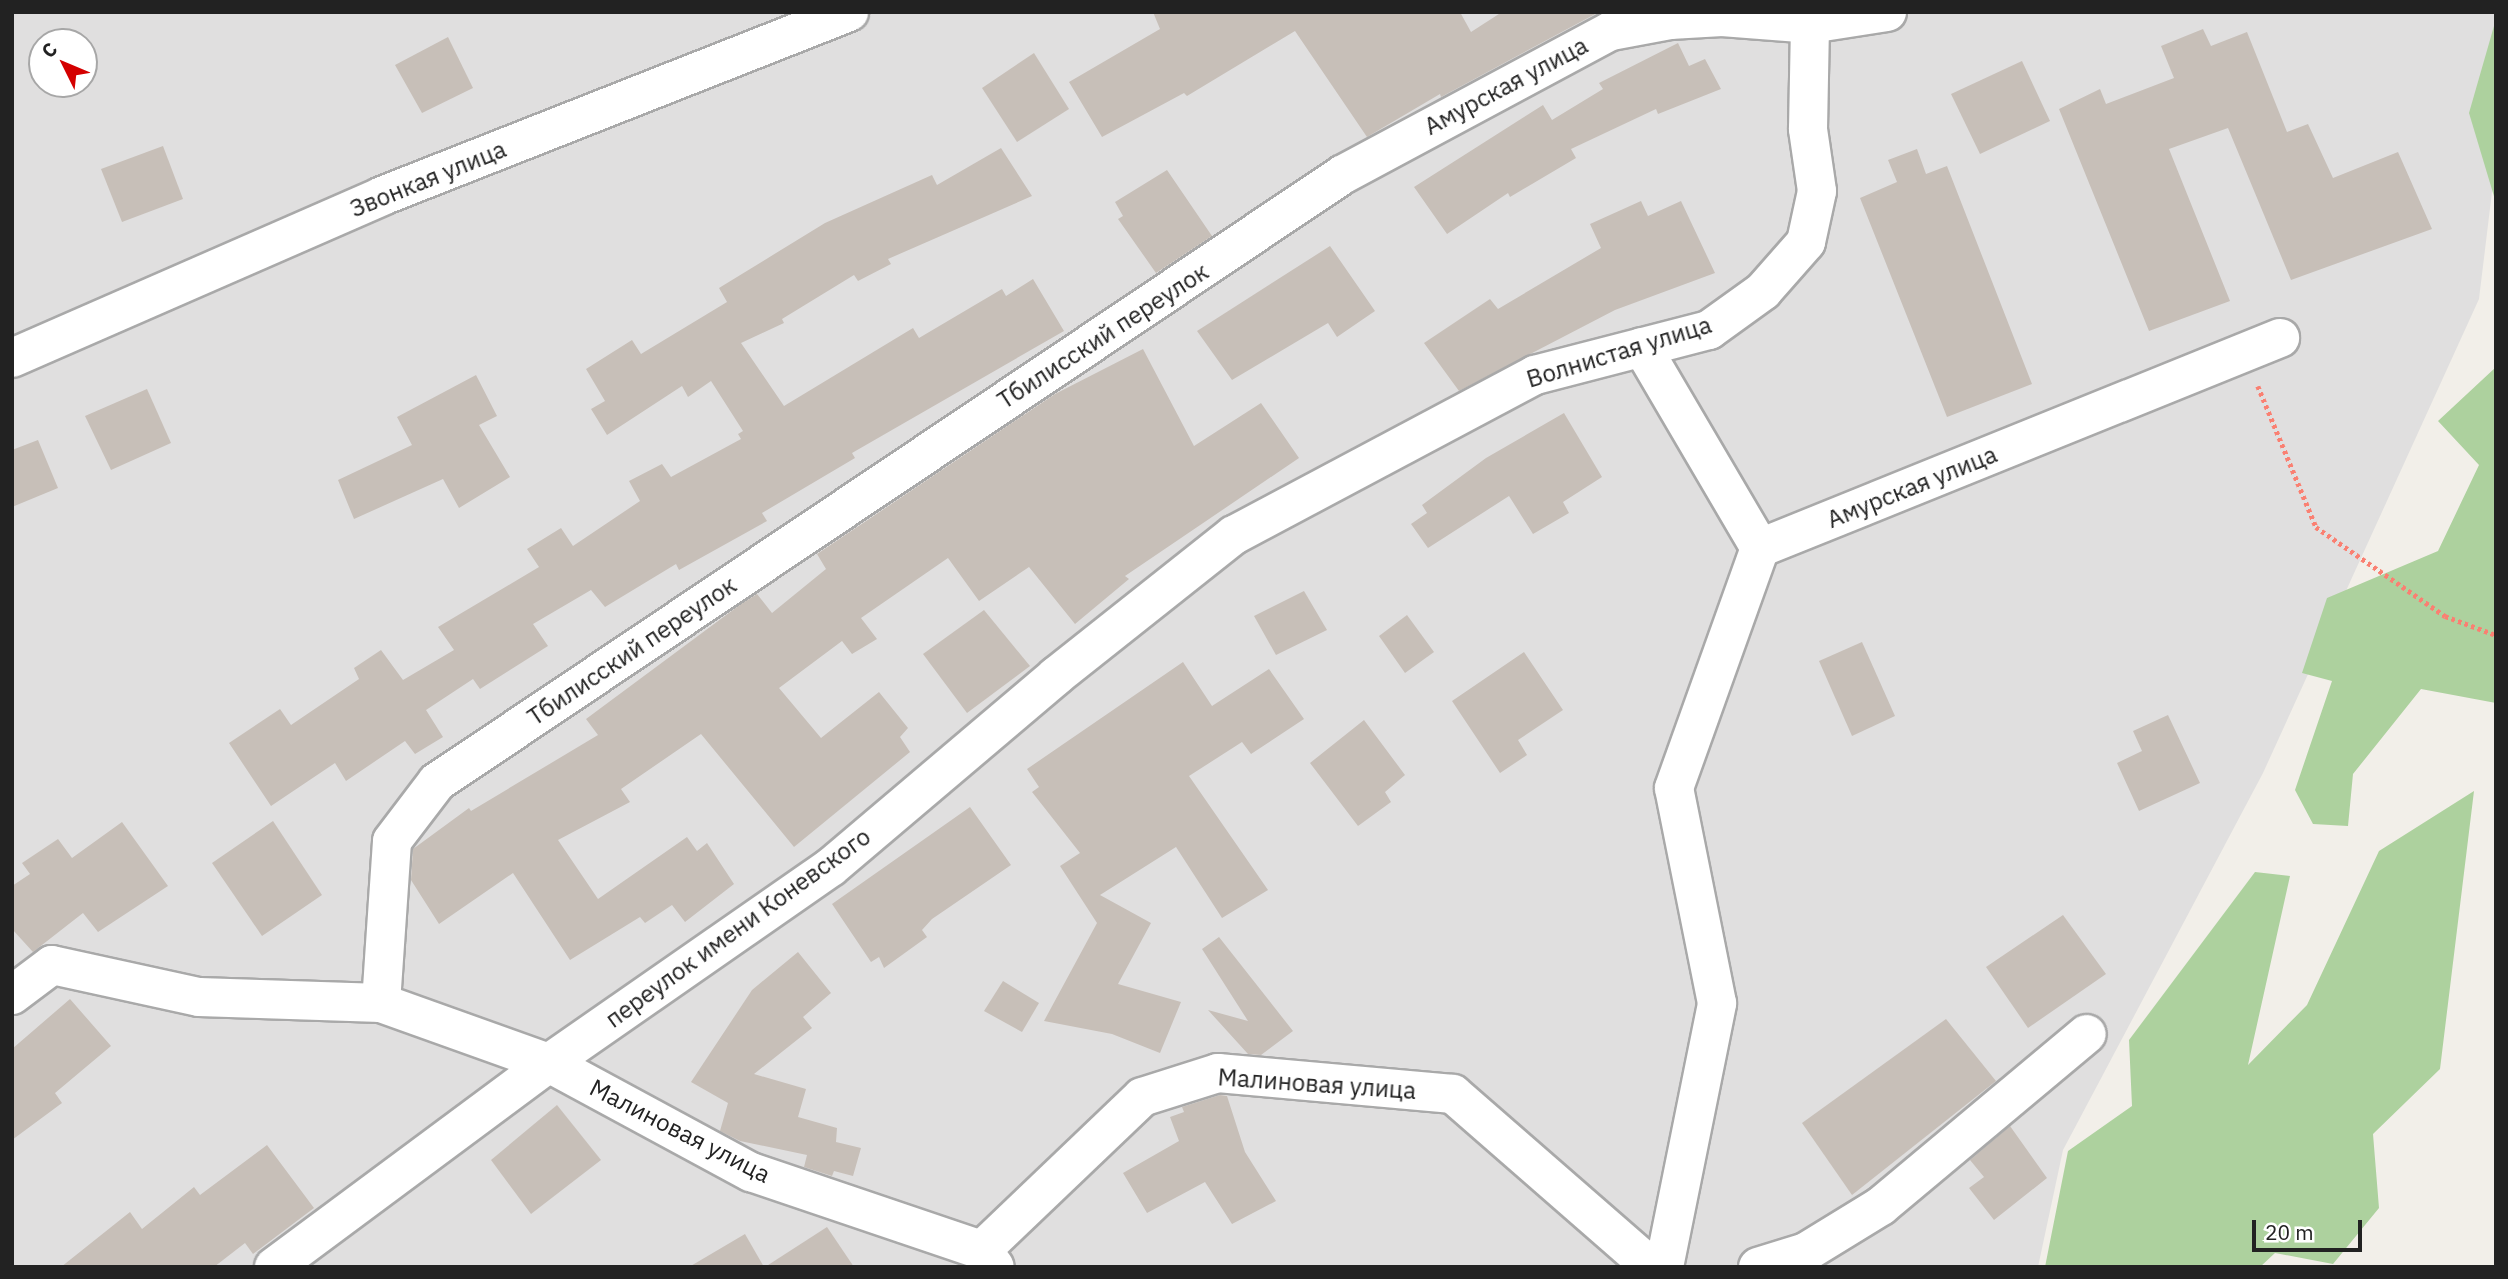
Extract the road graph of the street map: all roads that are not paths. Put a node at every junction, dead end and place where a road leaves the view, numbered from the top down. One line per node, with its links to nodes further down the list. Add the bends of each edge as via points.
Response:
1 (849, 12): 7 (street, Звонкая улица, via 382,197)
2 (1886, 12): 3 (street, Амурская улица)
3 (1810, 24): 4 (street, Амурская улица, via 1722,17 1670,20 1611,31); 6 (street, Волнистая улица, via 1808,129 1817,191 1806,242 1763,290 1709,330)
4 (1342, 174): 11 (street, Тбилисский переулок, via 437,782 392,841)
5 (2280, 338): 9 (street, Амурская улица)
6 (1642, 347): 8 (street, Волнистая улица, via 1535,374); 9 (street)
7 (12, 358)
8 (1368, 463): 13 (street, переулок имени Коневского, via 1234,535 1056,676 831,867)
9 (1760, 548): 17 (street, via 1674,788 1717,1003)
10 (12, 995): 11 (street, via 52,965 199,997)
11 (382, 1003): 13 (street, Малиновая улица)
12 (2087, 1034): 18 (street, via 1881,1206 1806,1252)
13 (549, 1063): 14 (street, Малиновая улица, via 751,1172); 15 (street, переулок имени Коневского)
14 (989, 1258): 16 (street, Малиновая улица, via 1142,1097 1219,1073 1452,1094)
15 (274, 1267)
16 (1651, 1267)
17 (1664, 1267)
18 (1758, 1267)

